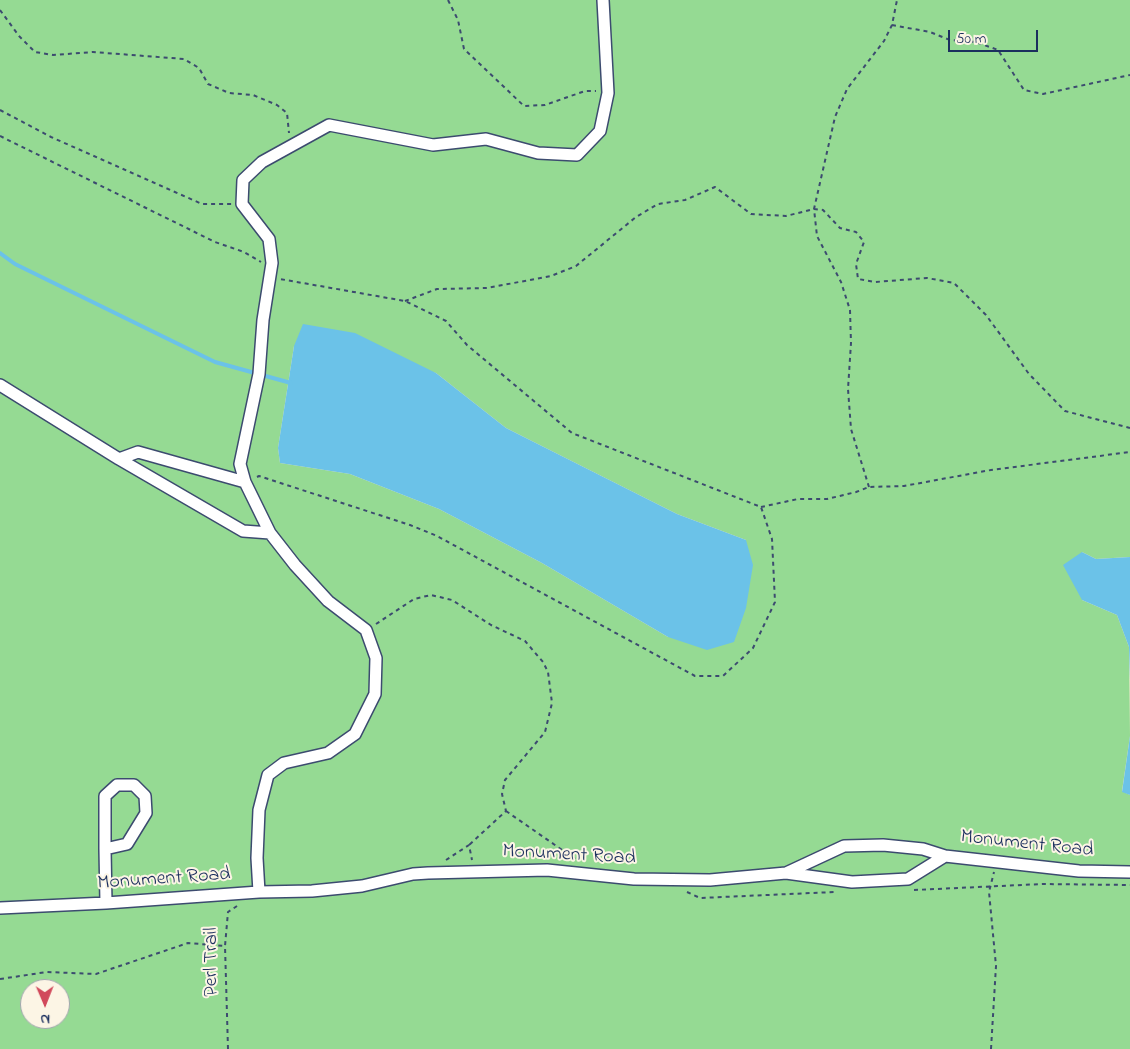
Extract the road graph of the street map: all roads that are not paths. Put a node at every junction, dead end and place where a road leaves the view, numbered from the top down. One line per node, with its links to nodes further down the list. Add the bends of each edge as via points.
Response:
1 (603, 0): 4 (street, via 608,92 600,131 576,154 538,153 486,139 433,145 329,125 262,162 243,180 242,204 269,239 271,272 259,374 240,464)
2 (0, 385): 3 (street)
3 (119, 459): 4 (street, via 138,452); 5 (street, via 243,531)
4 (245, 482): 5 (street)
5 (270, 533): 10 (street, via 328,601 366,630 376,658 375,694 355,734 328,753 284,762 268,775 259,810)
6 (106, 849): 6 (street, via 105,796 117,785 134,785 145,796 146,813 127,844); 11 (street)
7 (946, 856): 8 (street, Monument Road, via 1078,871); 9 (street, Monument Road, via 908,879 852,882); 9 (street, via 923,849 883,845 844,846)
8 (1130, 872)
9 (786, 873): 10 (street, Monument Road, via 710,880 634,879 547,870 413,874 362,886)
10 (258, 892): 11 (street, Monument Road)
11 (106, 903): 12 (street, Monument Road)
12 (0, 908)

